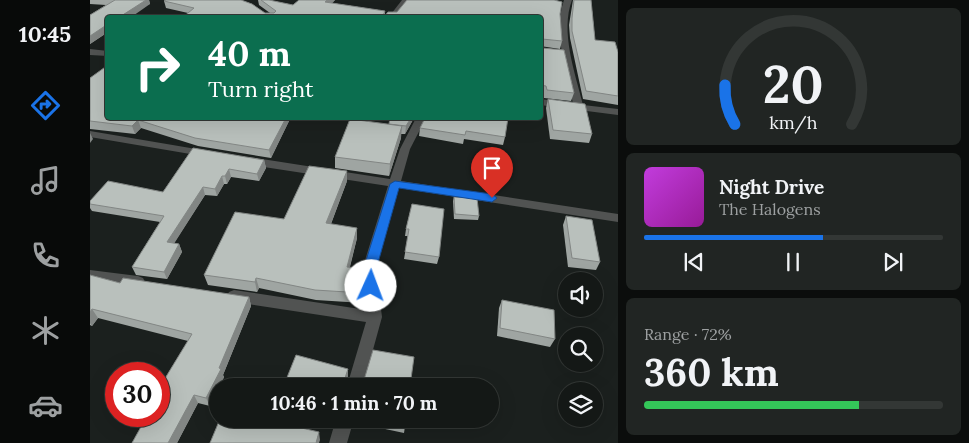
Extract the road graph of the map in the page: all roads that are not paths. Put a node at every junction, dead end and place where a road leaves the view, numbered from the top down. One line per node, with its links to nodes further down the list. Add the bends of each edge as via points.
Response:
1 (406, 0): 4 (street)
2 (566, 3): 3 (street); 8 (street, via 563,54)
3 (555, 4)
4 (394, 15)
5 (90, 52): 6 (street)
6 (105, 54)
7 (543, 102): 8 (street)
8 (578, 105): 9 (street)
9 (618, 112)
10 (420, 120): 14 (street, via 406,149)
11 (90, 134): 12 (street)
12 (217, 156)
13 (236, 159): 14 (street)
14 (395, 184): 15 (street); 19 (street, via 370,270)
15 (618, 218)
16 (90, 275): 17 (street)
17 (149, 284)
18 (218, 294): 19 (street)
19 (375, 317): 20 (street)
20 (356, 378)
21 (342, 428): 22 (street)
22 (338, 443)

